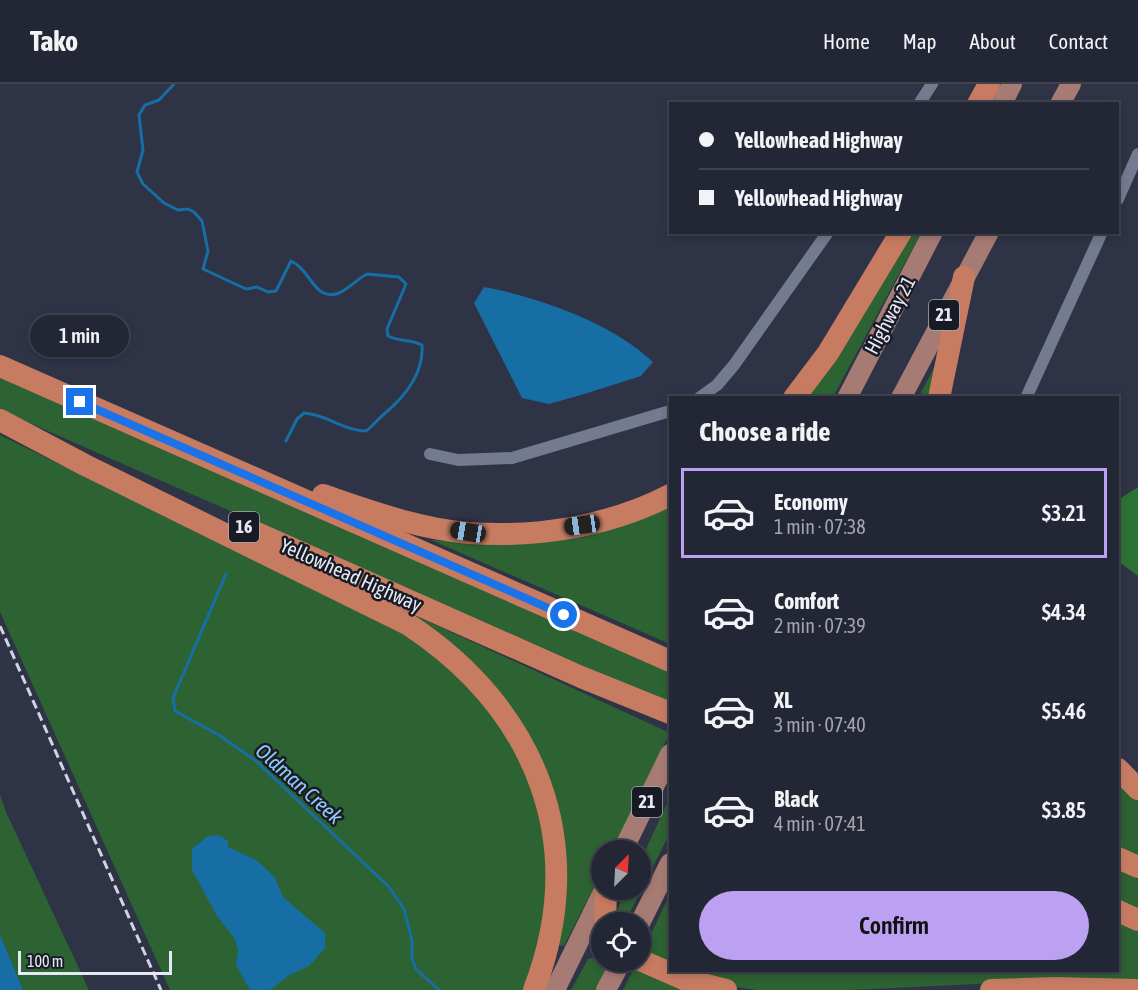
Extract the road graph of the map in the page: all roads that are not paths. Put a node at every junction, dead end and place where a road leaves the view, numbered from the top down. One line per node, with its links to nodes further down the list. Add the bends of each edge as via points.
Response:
1 (932, 84): 5 (street)
2 (989, 84): 6 (highway)
3 (1012, 84): 7 (main road)
4 (1071, 84): 8 (main road)
5 (920, 102)
6 (979, 102)
7 (1003, 102)
8 (1061, 102)
9 (1138, 154): 10 (street)
10 (1119, 196)
11 (827, 234): 18 (street, via 734,365)
12 (900, 234): 19 (highway, via 828,353)
13 (932, 234): 20 (main road, Highway 21 / 21)
14 (988, 234): 16 (main road, 21)
15 (1101, 234): 23 (street)
16 (964, 277): 21 (main road, 21); 22 (highway)
17 (0, 366): 26 (highway, 16)
18 (702, 396)
19 (796, 396)
20 (848, 396)
21 (902, 396)
22 (939, 396)
23 (1027, 396)
24 (669, 411): 27 (street, via 512,458 458,460)
25 (0, 419): 30 (highway, Yellowhead Highway / 16); 46 (highway, via 410,625 441,646 482,685 501,707 532,762 552,828 555,901 547,948)
26 (180, 447): 28 (highway, via 196,444 353,505 415,523 468,532 526,532 582,525 625,514); 29 (highway, 16)
27 (430, 454)
28 (669, 495)
29 (669, 661)
30 (581, 677): 31 (highway, Yellowhead Highway / 16); 32 (highway)
31 (669, 713)
32 (669, 721)
33 (669, 756): 36 (main road, 21)
34 (1119, 770): 35 (highway)
35 (1138, 789)
36 (628, 840)
37 (1119, 858): 39 (highway)
38 (669, 865): 42 (main road)
39 (1138, 867)
40 (600, 900): 47 (main road)
41 (1119, 911): 43 (highway)
42 (646, 912)
43 (1138, 920)
44 (651, 965): 49 (highway, via 686,980)
45 (616, 972): 48 (main road)
46 (534, 990)
47 (555, 990)
48 (606, 990)
49 (726, 990)
50 (992, 990): 51 (highway)
51 (1135, 990)

